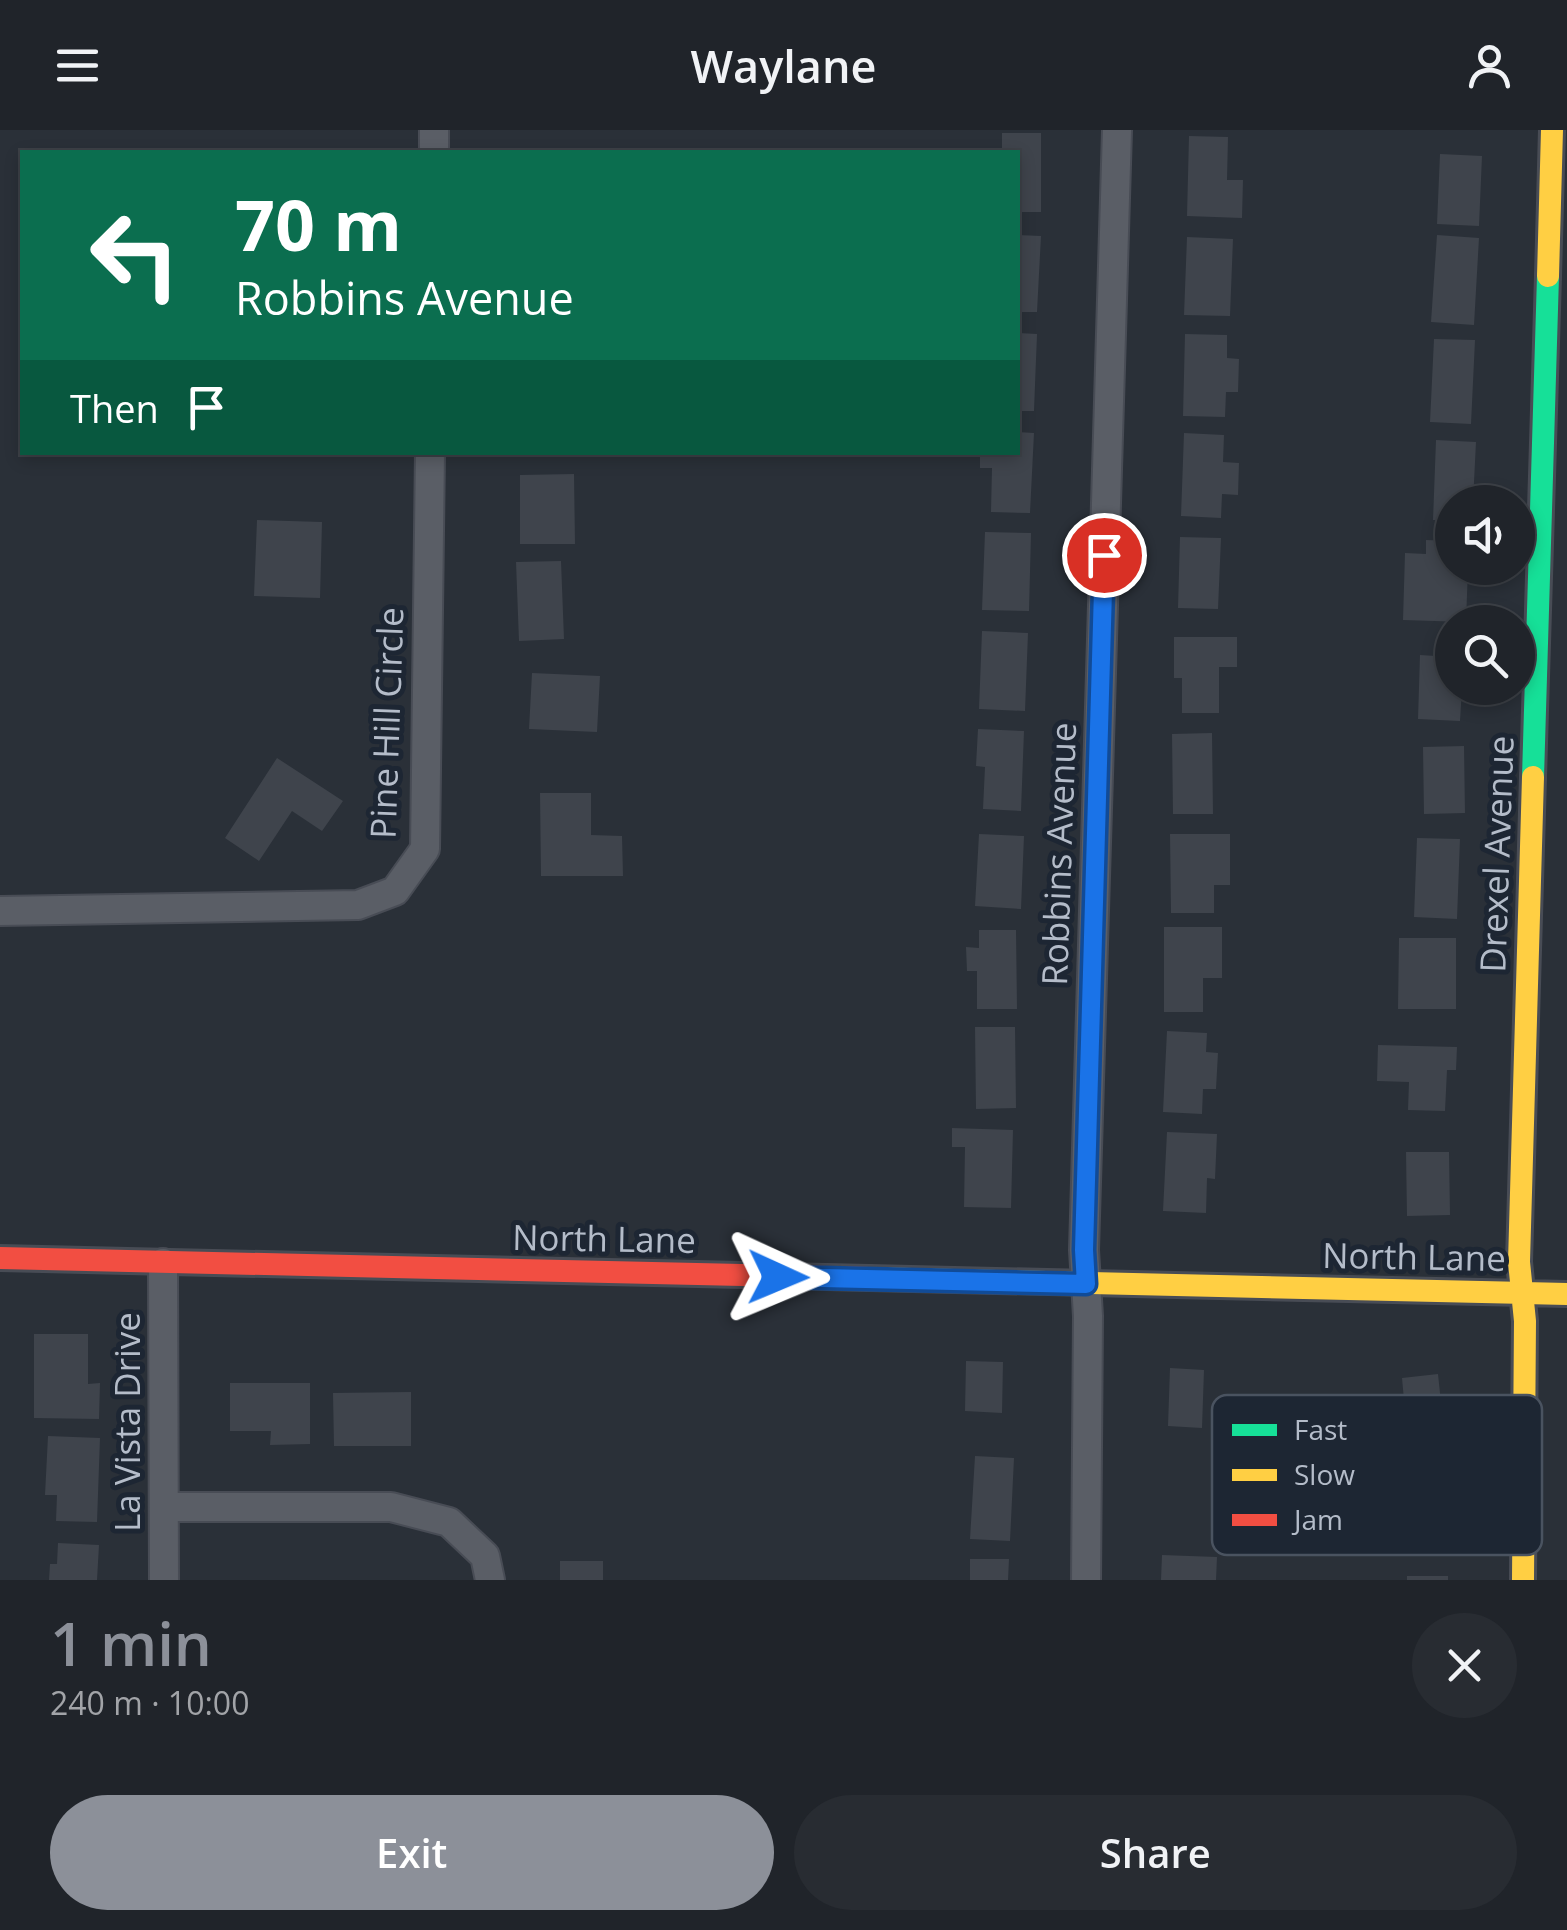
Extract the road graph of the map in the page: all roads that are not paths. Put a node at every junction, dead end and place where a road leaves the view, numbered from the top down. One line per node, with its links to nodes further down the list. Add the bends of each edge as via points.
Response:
1 (1117, 130): 7 (street, Robbins Avenue)
2 (1552, 130): 8 (street, Drexel Avenue)
3 (430, 455): 4 (street, Pine Hill Circle, via 425,848 395,892 358,905)
4 (0, 911)
5 (0, 1258): 6 (street, North Lane)
6 (163, 1263): 7 (street, North Lane); 11 (street, La Vista Drive)
7 (1086, 1284): 8 (street, North Lane); 15 (street, Robbins Avenue)
8 (1522, 1293): 9 (street, North Lane); 10 (street, Drexel Avenue)
9 (1567, 1294)
10 (1524, 1395)
11 (164, 1506): 13 (street, La Vista Drive); 14 (street, via 391,1507 449,1522 486,1556)
12 (1523, 1555): 16 (street, Drexel Avenue)
13 (164, 1580)
14 (490, 1580)
15 (1086, 1580)
16 (1523, 1580)

